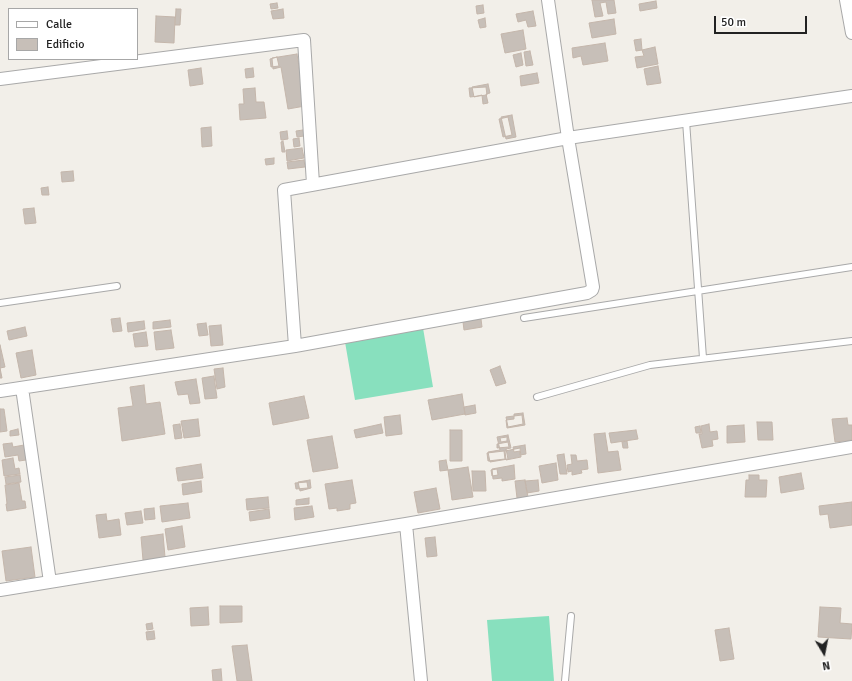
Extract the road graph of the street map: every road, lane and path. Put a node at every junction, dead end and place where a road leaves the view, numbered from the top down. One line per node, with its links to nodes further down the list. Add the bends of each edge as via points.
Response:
1 (548, 0): 7 (street)
2 (846, 0): 3 (street)
3 (852, 33)
4 (0, 79): 8 (street, via 304,40)
5 (852, 96): 6 (street)
6 (686, 121): 7 (street); 11 (lane)
7 (568, 138): 8 (street); 15 (street, via 592,290)
8 (313, 184): 15 (street, via 284,190)
9 (852, 267): 11 (lane)
10 (117, 286): 12 (lane)
11 (697, 291): 13 (lane); 16 (lane)
12 (0, 303)
13 (524, 318)
14 (852, 341): 16 (lane)
15 (295, 346): 17 (street)
16 (703, 358): 19 (lane, via 650,365)
17 (22, 388): 18 (street); 22 (street)
18 (0, 391)
19 (537, 397)
20 (852, 447): 21 (street)
21 (406, 524): 22 (street); 25 (street)
22 (50, 582): 23 (street)
23 (0, 590)
24 (571, 616): 26 (lane)
25 (420, 681)
26 (565, 681)

